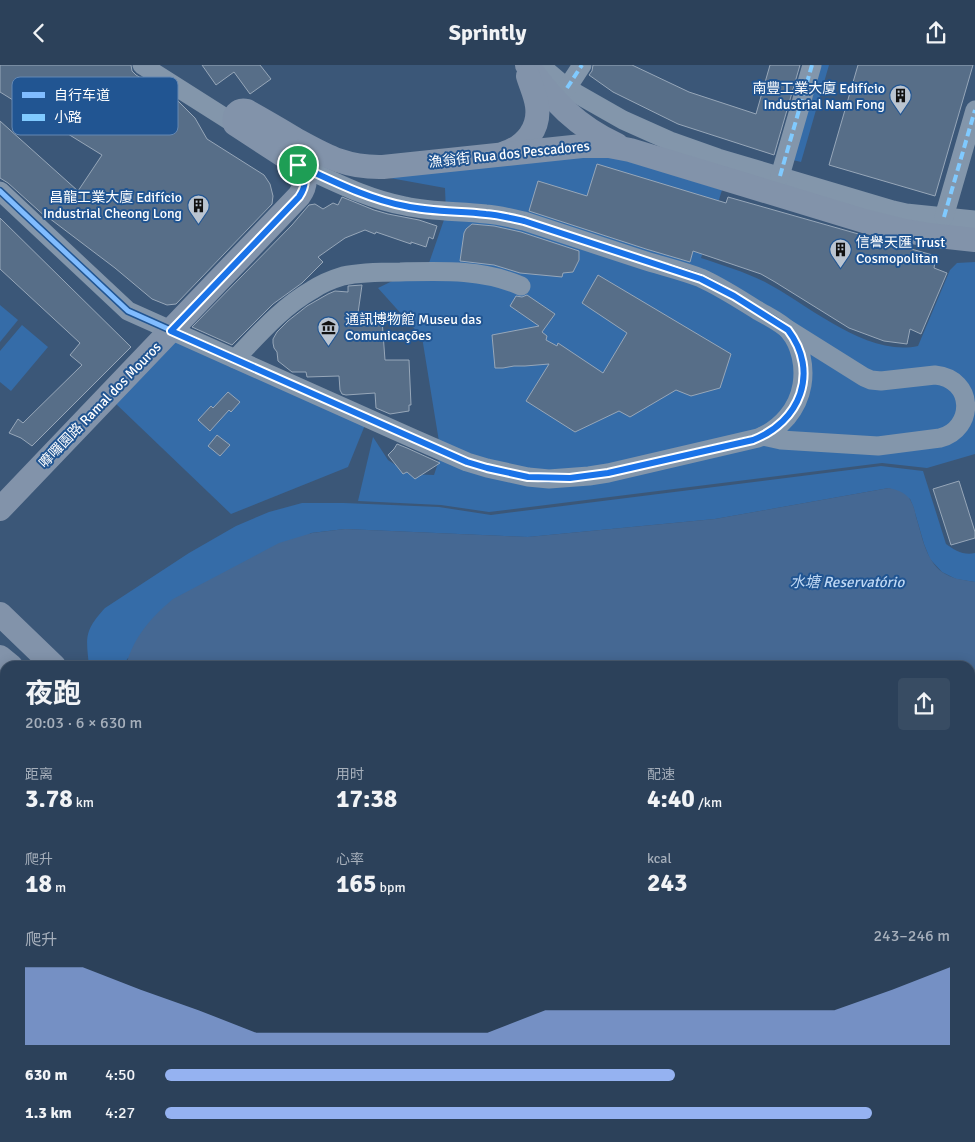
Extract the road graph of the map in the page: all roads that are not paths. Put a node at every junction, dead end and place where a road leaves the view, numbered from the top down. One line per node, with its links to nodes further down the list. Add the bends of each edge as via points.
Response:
1 (142, 65): 6 (street)
2 (526, 65): 11 (main road, via 574,119); 12 (main road, via 538,111 536,122 524,143)
3 (540, 65): 8 (street)
4 (582, 65): 8 (street)
5 (812, 65): 14 (street)
6 (161, 77)
7 (178, 88): 10 (street)
8 (566, 88): 14 (street, via 670,141)
9 (975, 110): 16 (street)
10 (235, 124): 12 (main road, 漁翁街 Rua dos Pescadores, via 236,114 248,111 322,154 365,167); 13 (main road)
11 (630, 150): 12 (main road, 漁翁街 Rua dos Pescadores, via 582,145); 18 (main road, 漁翁街 Rua dos Pescadores, via 864,221)
12 (501, 154)
13 (298, 165): 20 (street, via 386,202 524,221 701,279); 21 (main road, 嚤囉園路 Ramal dos Mouros, via 305,177 299,197)
14 (780, 176): 16 (street, via 893,210)
15 (0, 191): 21 (street, via 122,307)
16 (944, 217): 17 (street)
17 (975, 220)
18 (975, 240)
19 (521, 287): 22 (street, via 494,277 456,271 377,272 344,276 311,290 279,314)
20 (788, 330): 23 (street, via 802,360 802,389 790,414); 23 (street, via 872,380 936,375 951,379 964,393 967,415 960,428 947,437 878,446)
21 (171, 331): 22 (street); 24 (main road, 嚤囉園路 Ramal dos Mouros)
22 (235, 359): 23 (street, via 467,462 528,477 570,478 608,473)
23 (763, 436)
24 (0, 509)
25 (0, 614): 26 (main road)
26 (49, 661)

